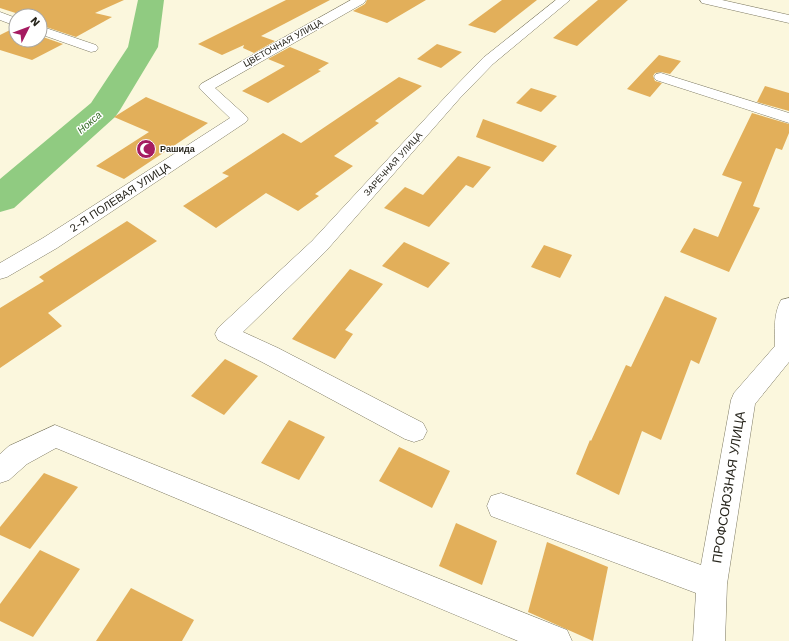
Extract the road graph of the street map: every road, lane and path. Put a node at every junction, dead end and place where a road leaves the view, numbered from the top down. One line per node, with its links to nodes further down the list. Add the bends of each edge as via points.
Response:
1 (360, 0): 8 (street, ЦВЕТОЧНАЯ УЛИЦА)
2 (564, 0): 13 (street, ЗАРЕЧНАЯ УЛИЦА, via 488,60 319,246 226,334)
3 (706, 0): 4 (street)
4 (789, 19)
5 (48, 33): 6 (street)
6 (91, 48)
7 (661, 77): 9 (street)
8 (206, 87): 10 (street, 2-Я ПОЛЕВАЯ УЛИЦА, via 240,118 50,243)
9 (789, 118)
10 (0, 272)
11 (789, 306): 12 (street, ПРОФСОЮЗНАЯ УЛИЦА, via 786,317)
12 (788, 350): 16 (street, ПРОФСОЮЗНАЯ УЛИЦА, via 743,400)
13 (414, 431)
14 (0, 471): 17 (street, via 18,455 55,436)
15 (501, 506): 16 (street)
16 (712, 584): 18 (street, ПРОФСОЮЗНАЯ УЛИЦА)
17 (556, 641)
18 (709, 641)

